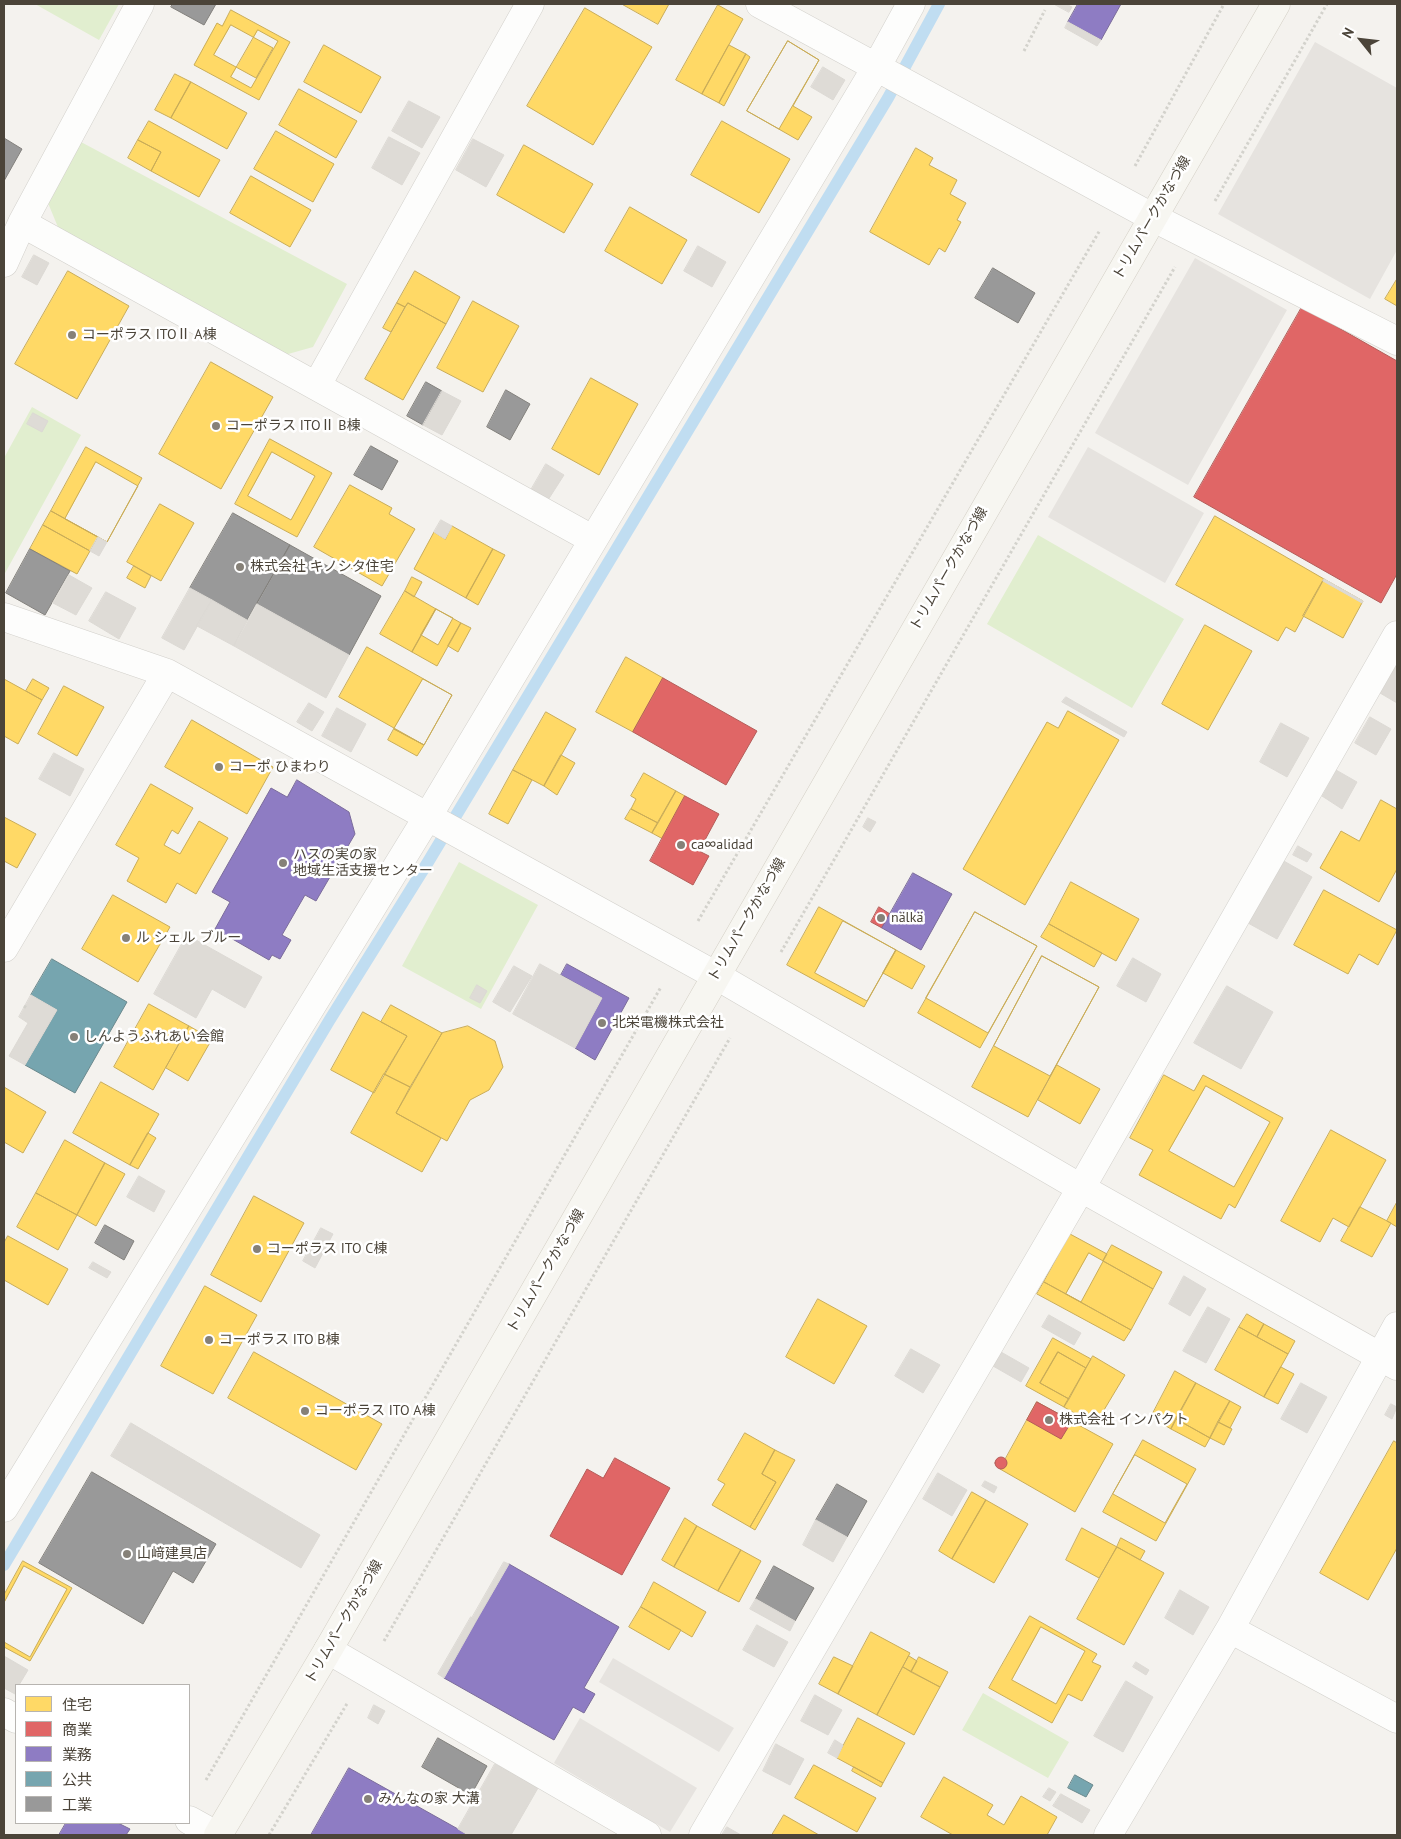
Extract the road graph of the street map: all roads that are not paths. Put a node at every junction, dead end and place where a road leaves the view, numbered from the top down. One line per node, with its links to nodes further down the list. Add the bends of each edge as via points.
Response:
1 (140, 4): 8 (street)
2 (530, 4): 11 (street)
3 (760, 4): 6 (street)
4 (911, 4): 6 (street)
5 (1276, 4): 7 (main road, トリムパークかなづ線)
6 (877, 66): 7 (street); 12 (street)
7 (1152, 217): 10 (street); 18 (main road, トリムパークかなづ線)
8 (22, 223): 9 (street); 11 (street)
9 (4, 263)
10 (1397, 341)
11 (317, 385): 12 (street)
12 (592, 539): 16 (street)
13 (4, 618): 15 (street)
14 (1397, 635): 19 (street)
15 (167, 673): 16 (street); 17 (street)
16 (428, 816): 18 (street); 22 (street)
17 (4, 948)
18 (715, 975): 19 (street); 24 (main road, トリムパークかなづ線)
19 (1081, 1188): 21 (street); 31 (street)
20 (1397, 1326): 21 (street)
21 (1388, 1362): 23 (street)
22 (4, 1508)
23 (1230, 1629): 27 (street); 32 (street)
24 (328, 1650): 29 (main road, トリムパークかなづ線); 30 (street)
25 (4, 1712): 26 (street)
26 (15, 1718)
27 (1397, 1719)
28 (190, 1821): 29 (street)
29 (217, 1835)
30 (647, 1835)
31 (703, 1835)
32 (1108, 1835)

